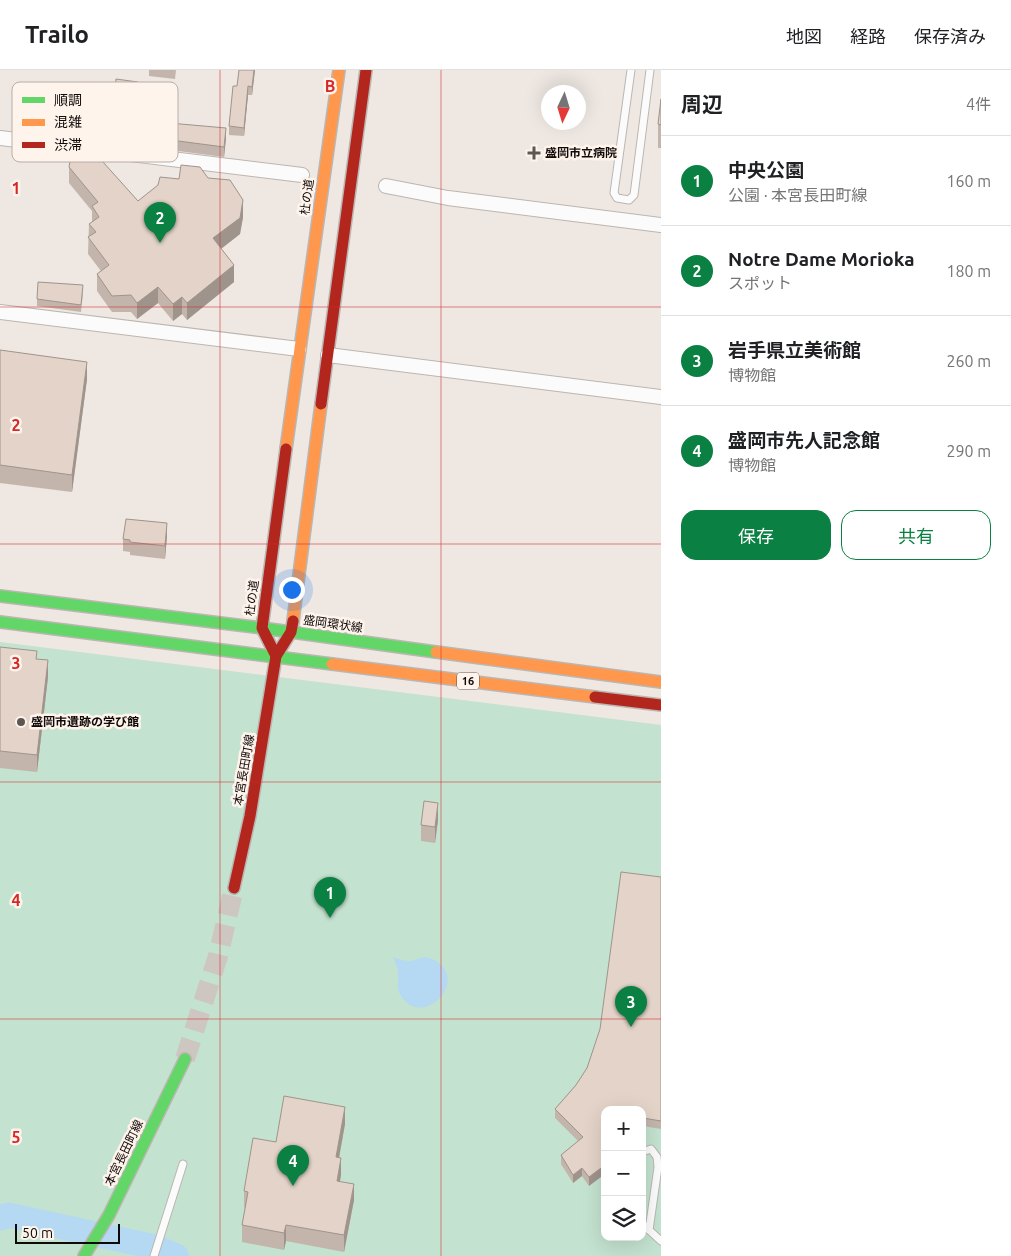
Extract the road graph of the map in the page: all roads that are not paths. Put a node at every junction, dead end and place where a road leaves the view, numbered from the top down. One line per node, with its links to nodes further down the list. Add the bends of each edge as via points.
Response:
1 (339, 70): 10 (main road, 杜の道)
2 (366, 70): 11 (main road)
3 (631, 70): 4 (lane, via 614,193 617,198 629,200 634,195)
4 (650, 70)
5 (178, 160): 6 (street)
6 (302, 175)
7 (386, 186): 8 (street, via 448,198)
8 (661, 225)
9 (0, 312): 10 (street)
10 (299, 349): 15 (main road, 杜の道)
11 (328, 355): 12 (street); 16 (main road)
12 (661, 397)
13 (0, 596): 15 (main road, 盛岡環状線 / 16)
14 (0, 622): 17 (main road, 16)
15 (262, 628): 16 (main road, 盛岡環状線 / 16); 17 (main road, 杜の道)
16 (291, 632): 17 (main road); 18 (main road, 盛岡環状線 / 16)
17 (276, 656): 19 (main road, 16); 20 (main road, 本宮長田町線, via 250,816)
18 (661, 682)
19 (661, 705)
20 (234, 888)
21 (185, 1059): 27 (main road, 本宮長田町線, via 109,1215)
22 (645, 1151): 25 (lane, via 651,1149 657,1157 658,1166)
23 (183, 1164): 28 (lane)
24 (646, 1227): 25 (lane)
25 (649, 1230): 26 (lane)
26 (661, 1241)
27 (84, 1256)
28 (154, 1256)

